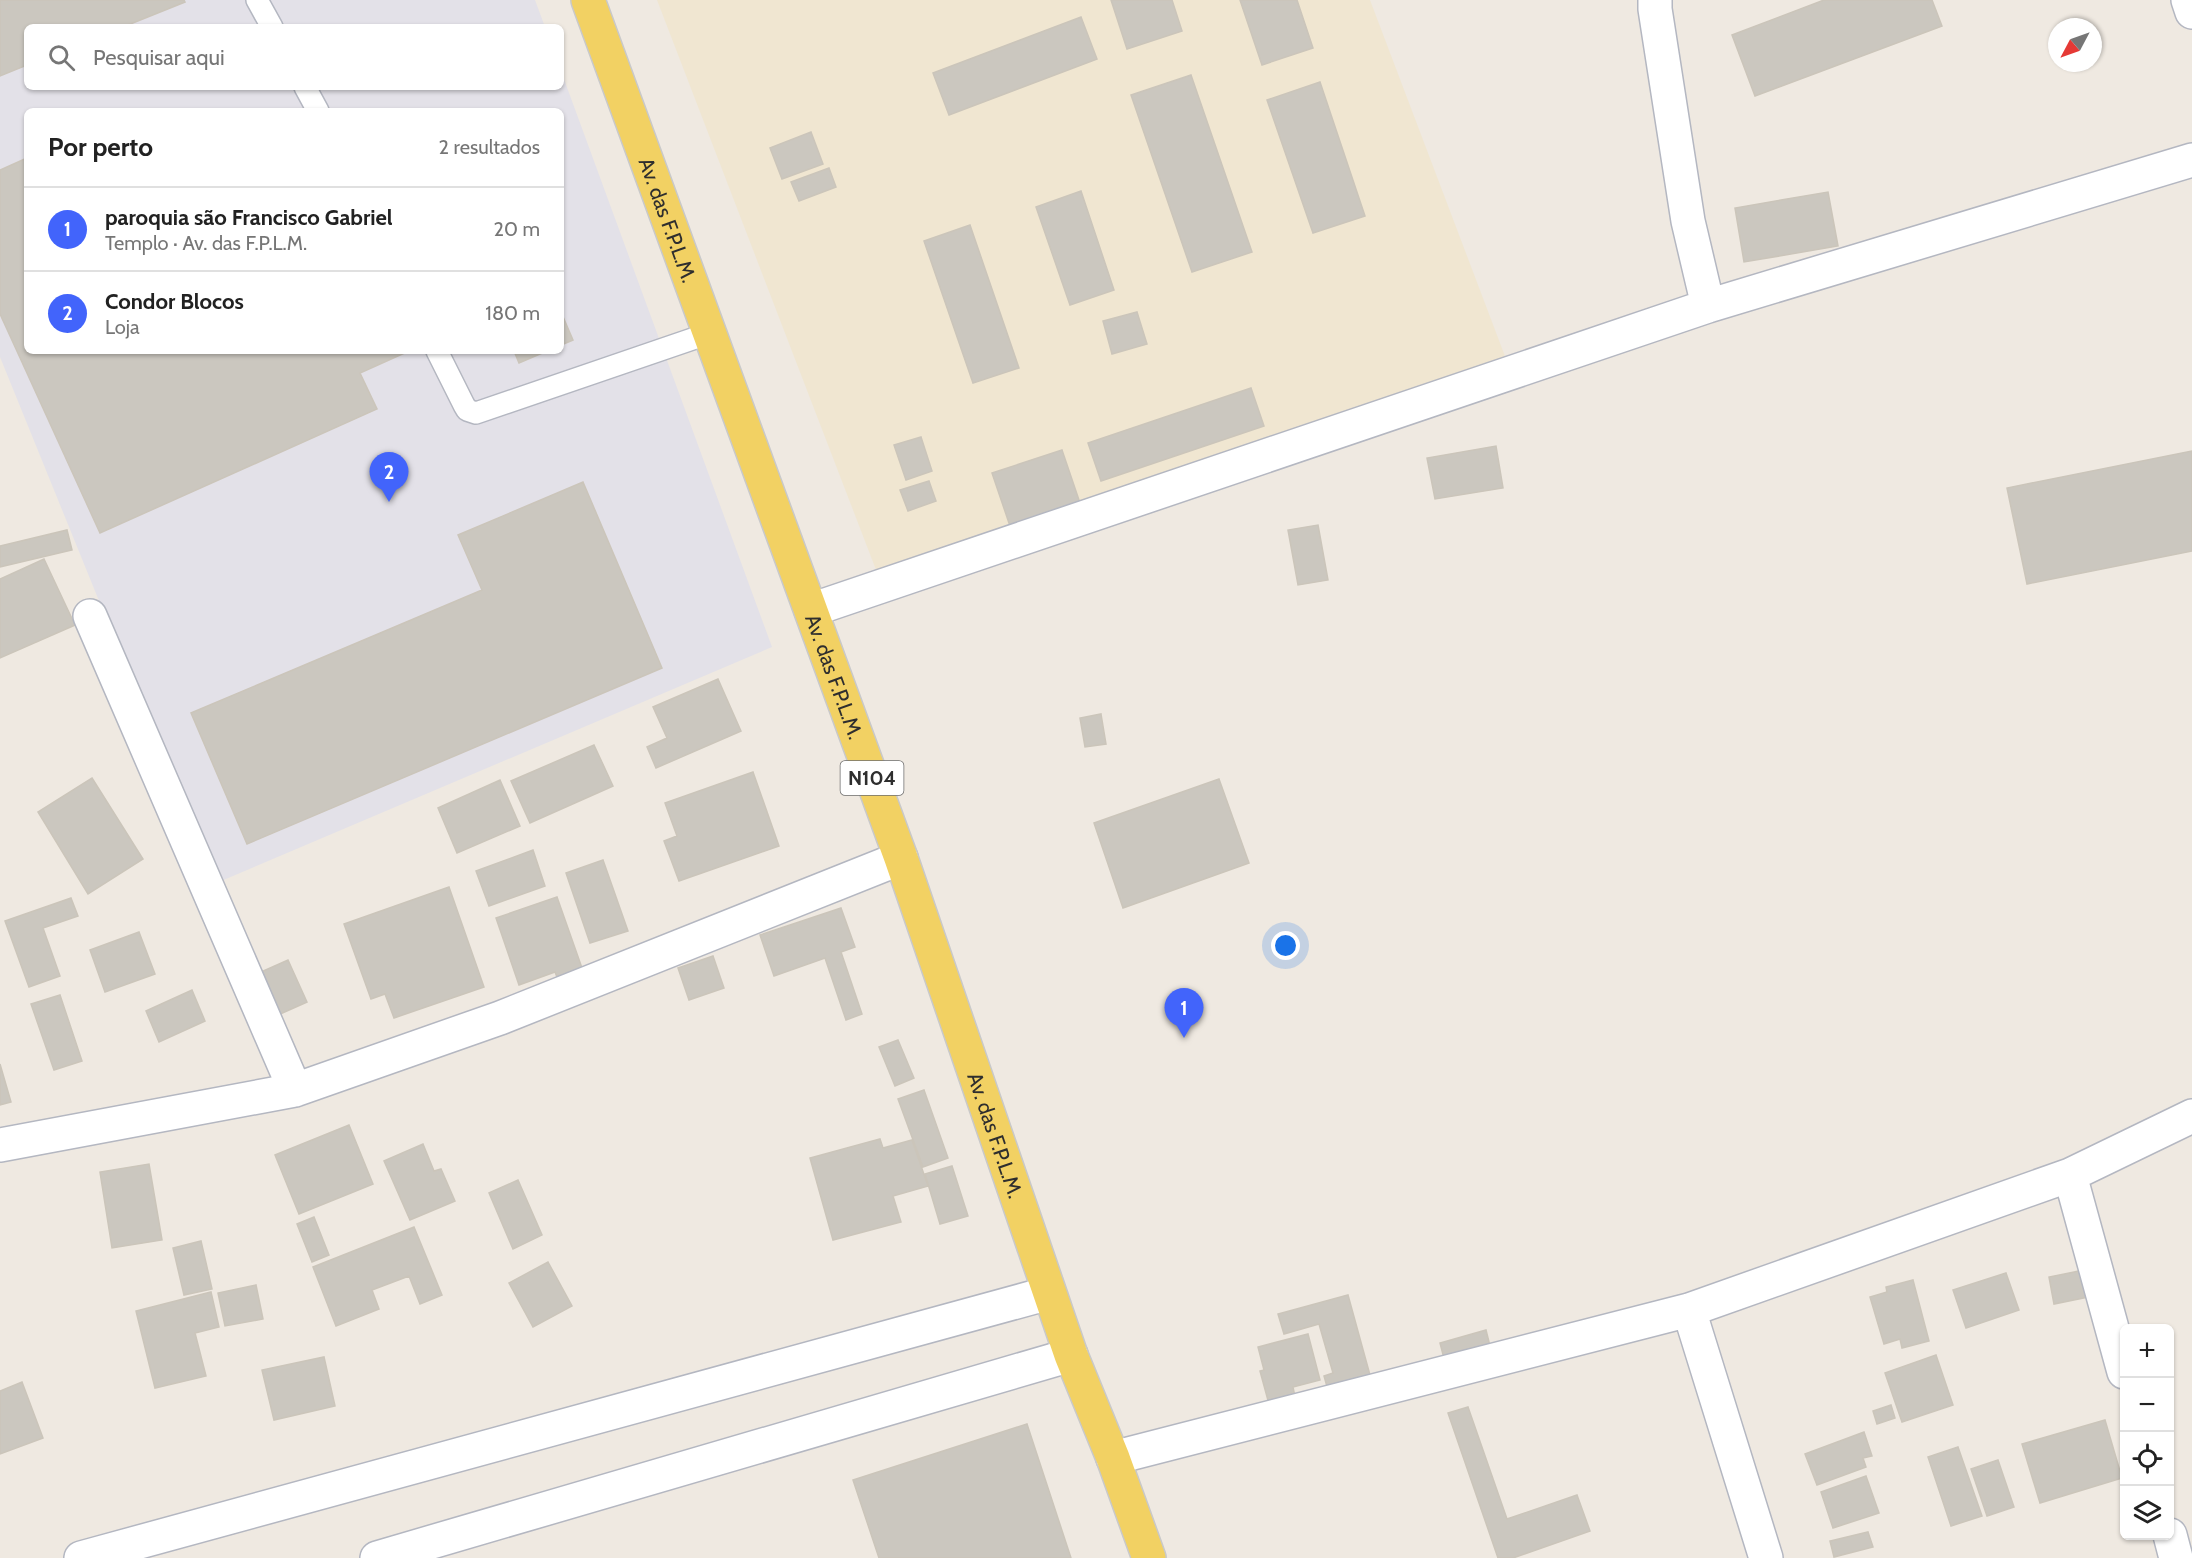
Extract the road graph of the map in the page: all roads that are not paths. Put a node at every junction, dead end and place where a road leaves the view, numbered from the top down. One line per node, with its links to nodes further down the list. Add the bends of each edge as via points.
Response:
1 (257, 0): 6 (lane)
2 (588, 0): 11 (main road, Av. das F.P.L.M. / N104)
3 (1655, 0): 10 (street, via 1688,221)
4 (2188, 0): 5 (street)
5 (2192, 12)
6 (270, 24)
7 (307, 90): 8 (lane)
8 (316, 108)
9 (2192, 160): 10 (street)
10 (1708, 306): 13 (street)
11 (710, 333): 12 (lane, via 476,413 467,410); 13 (main road, Av. das F.P.L.M. / N104)
12 (438, 354)
13 (811, 610): 15 (main road, Av. das F.P.L.M. / N104)
14 (90, 616): 16 (street)
15 (901, 858): 16 (street, via 500,1018); 20 (main road, Av. das F.P.L.M. / N104)
16 (295, 1090): 18 (street)
17 (2192, 1116): 19 (street)
18 (0, 1144)
19 (2070, 1174): 21 (street); 23 (street)
20 (1049, 1293): 22 (main road, Av. das F.P.L.M. / N104); 26 (street)
21 (1689, 1310): 24 (street); 29 (street)
22 (1071, 1355): 24 (main road, Av. das F.P.L.M. / N104); 27 (street)
23 (2120, 1357)
24 (1113, 1458): 28 (main road, Av. das F.P.L.M. / N104)
25 (2171, 1540): 30 (street)
26 (81, 1558)
27 (377, 1558)
28 (1149, 1558)
29 (1766, 1558)
30 (2176, 1558)

